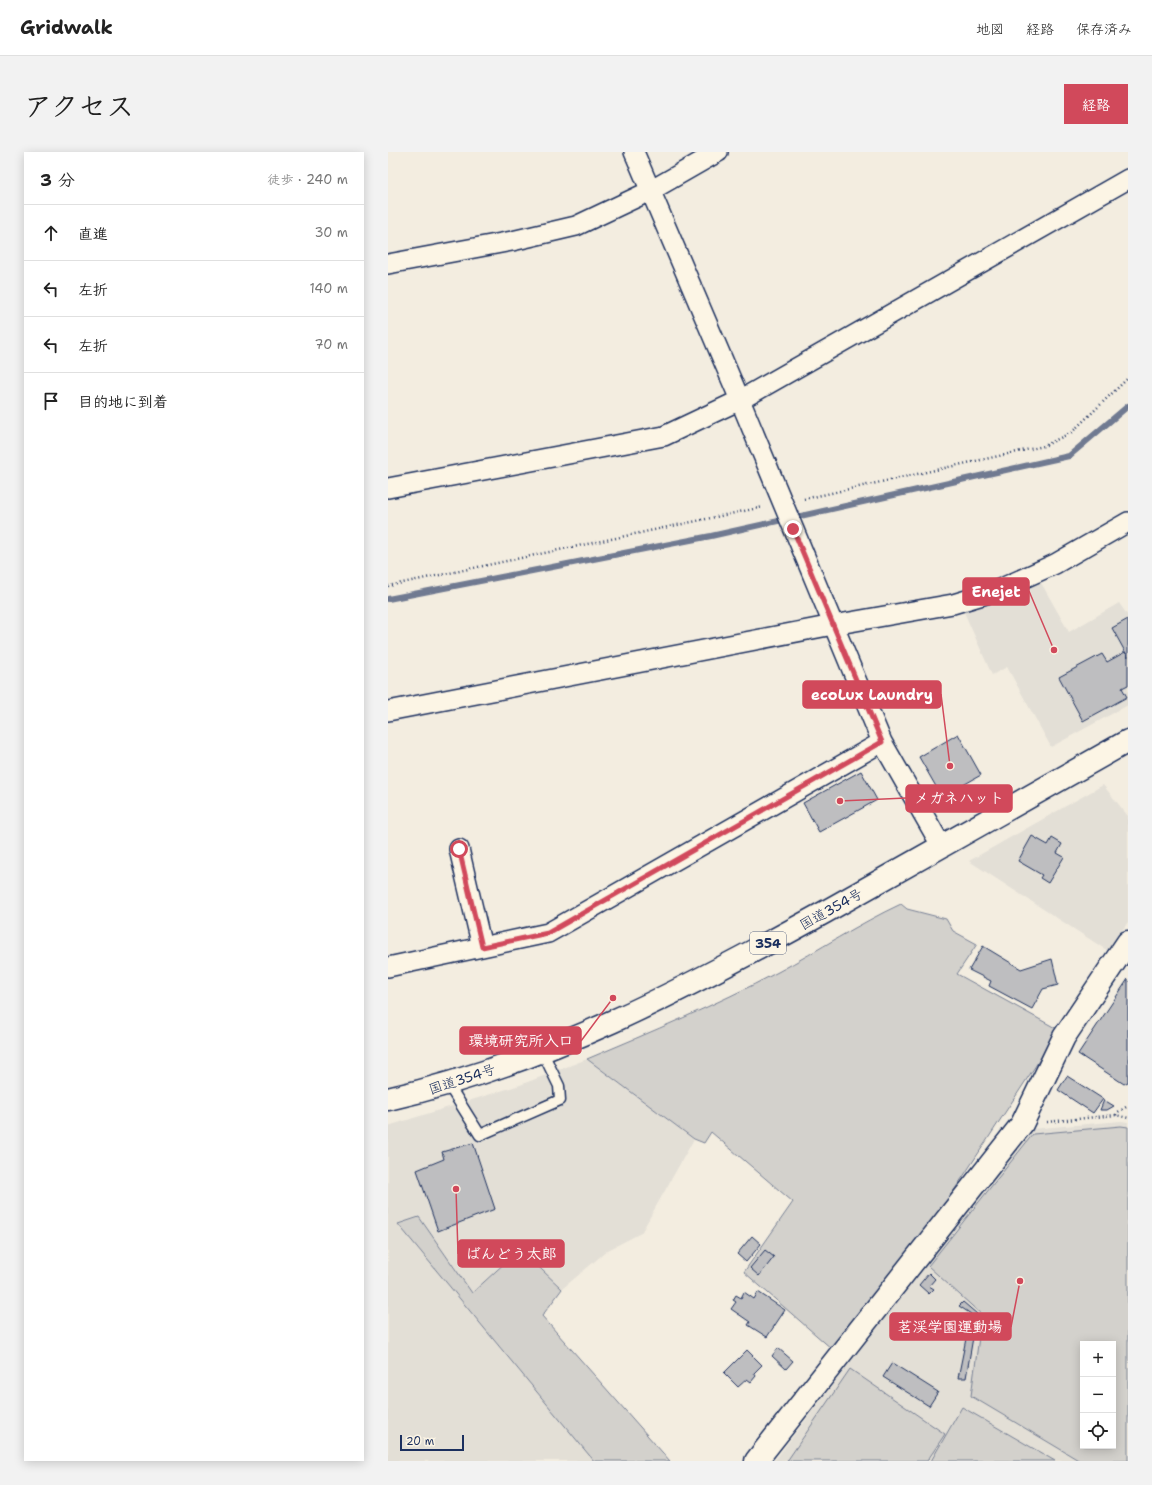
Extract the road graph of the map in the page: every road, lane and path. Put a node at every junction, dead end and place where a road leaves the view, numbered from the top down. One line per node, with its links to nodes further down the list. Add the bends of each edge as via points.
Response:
1 (634, 152): 4 (street)
2 (718, 152): 4 (street)
3 (1128, 179): 6 (street)
4 (650, 191): 5 (street, via 576,226 512,241); 6 (street)
5 (388, 264)
6 (740, 400): 7 (street, via 664,436); 9 (street)
7 (388, 488)
8 (1128, 522): 9 (street, via 1055,564 993,592 954,604)
9 (833, 625): 10 (street); 12 (street)
10 (388, 711)
11 (1128, 741): 13 (main road, 国道354号 / 354)
12 (882, 742): 13 (street); 16 (street, via 548,933)
13 (942, 847): 18 (main road, 国道354号 / 354, via 728,966 647,1006)
14 (459, 849): 16 (street)
15 (1128, 942): 24 (main road, via 1064,1037)
16 (482, 947): 17 (street)
17 (388, 967)
18 (542, 1051): 19 (main road, 国道354号 / 354, via 484,1074); 19 (lane, via 559,1086 560,1100 480,1135)
19 (448, 1084): 20 (main road, 国道354号 / 354)
20 (388, 1099)
21 (1128, 1106): 22 (path)
22 (1116, 1116): 23 (path); 24 (path)
23 (1128, 1118)
24 (1022, 1124): 25 (main road)
25 (756, 1461)

